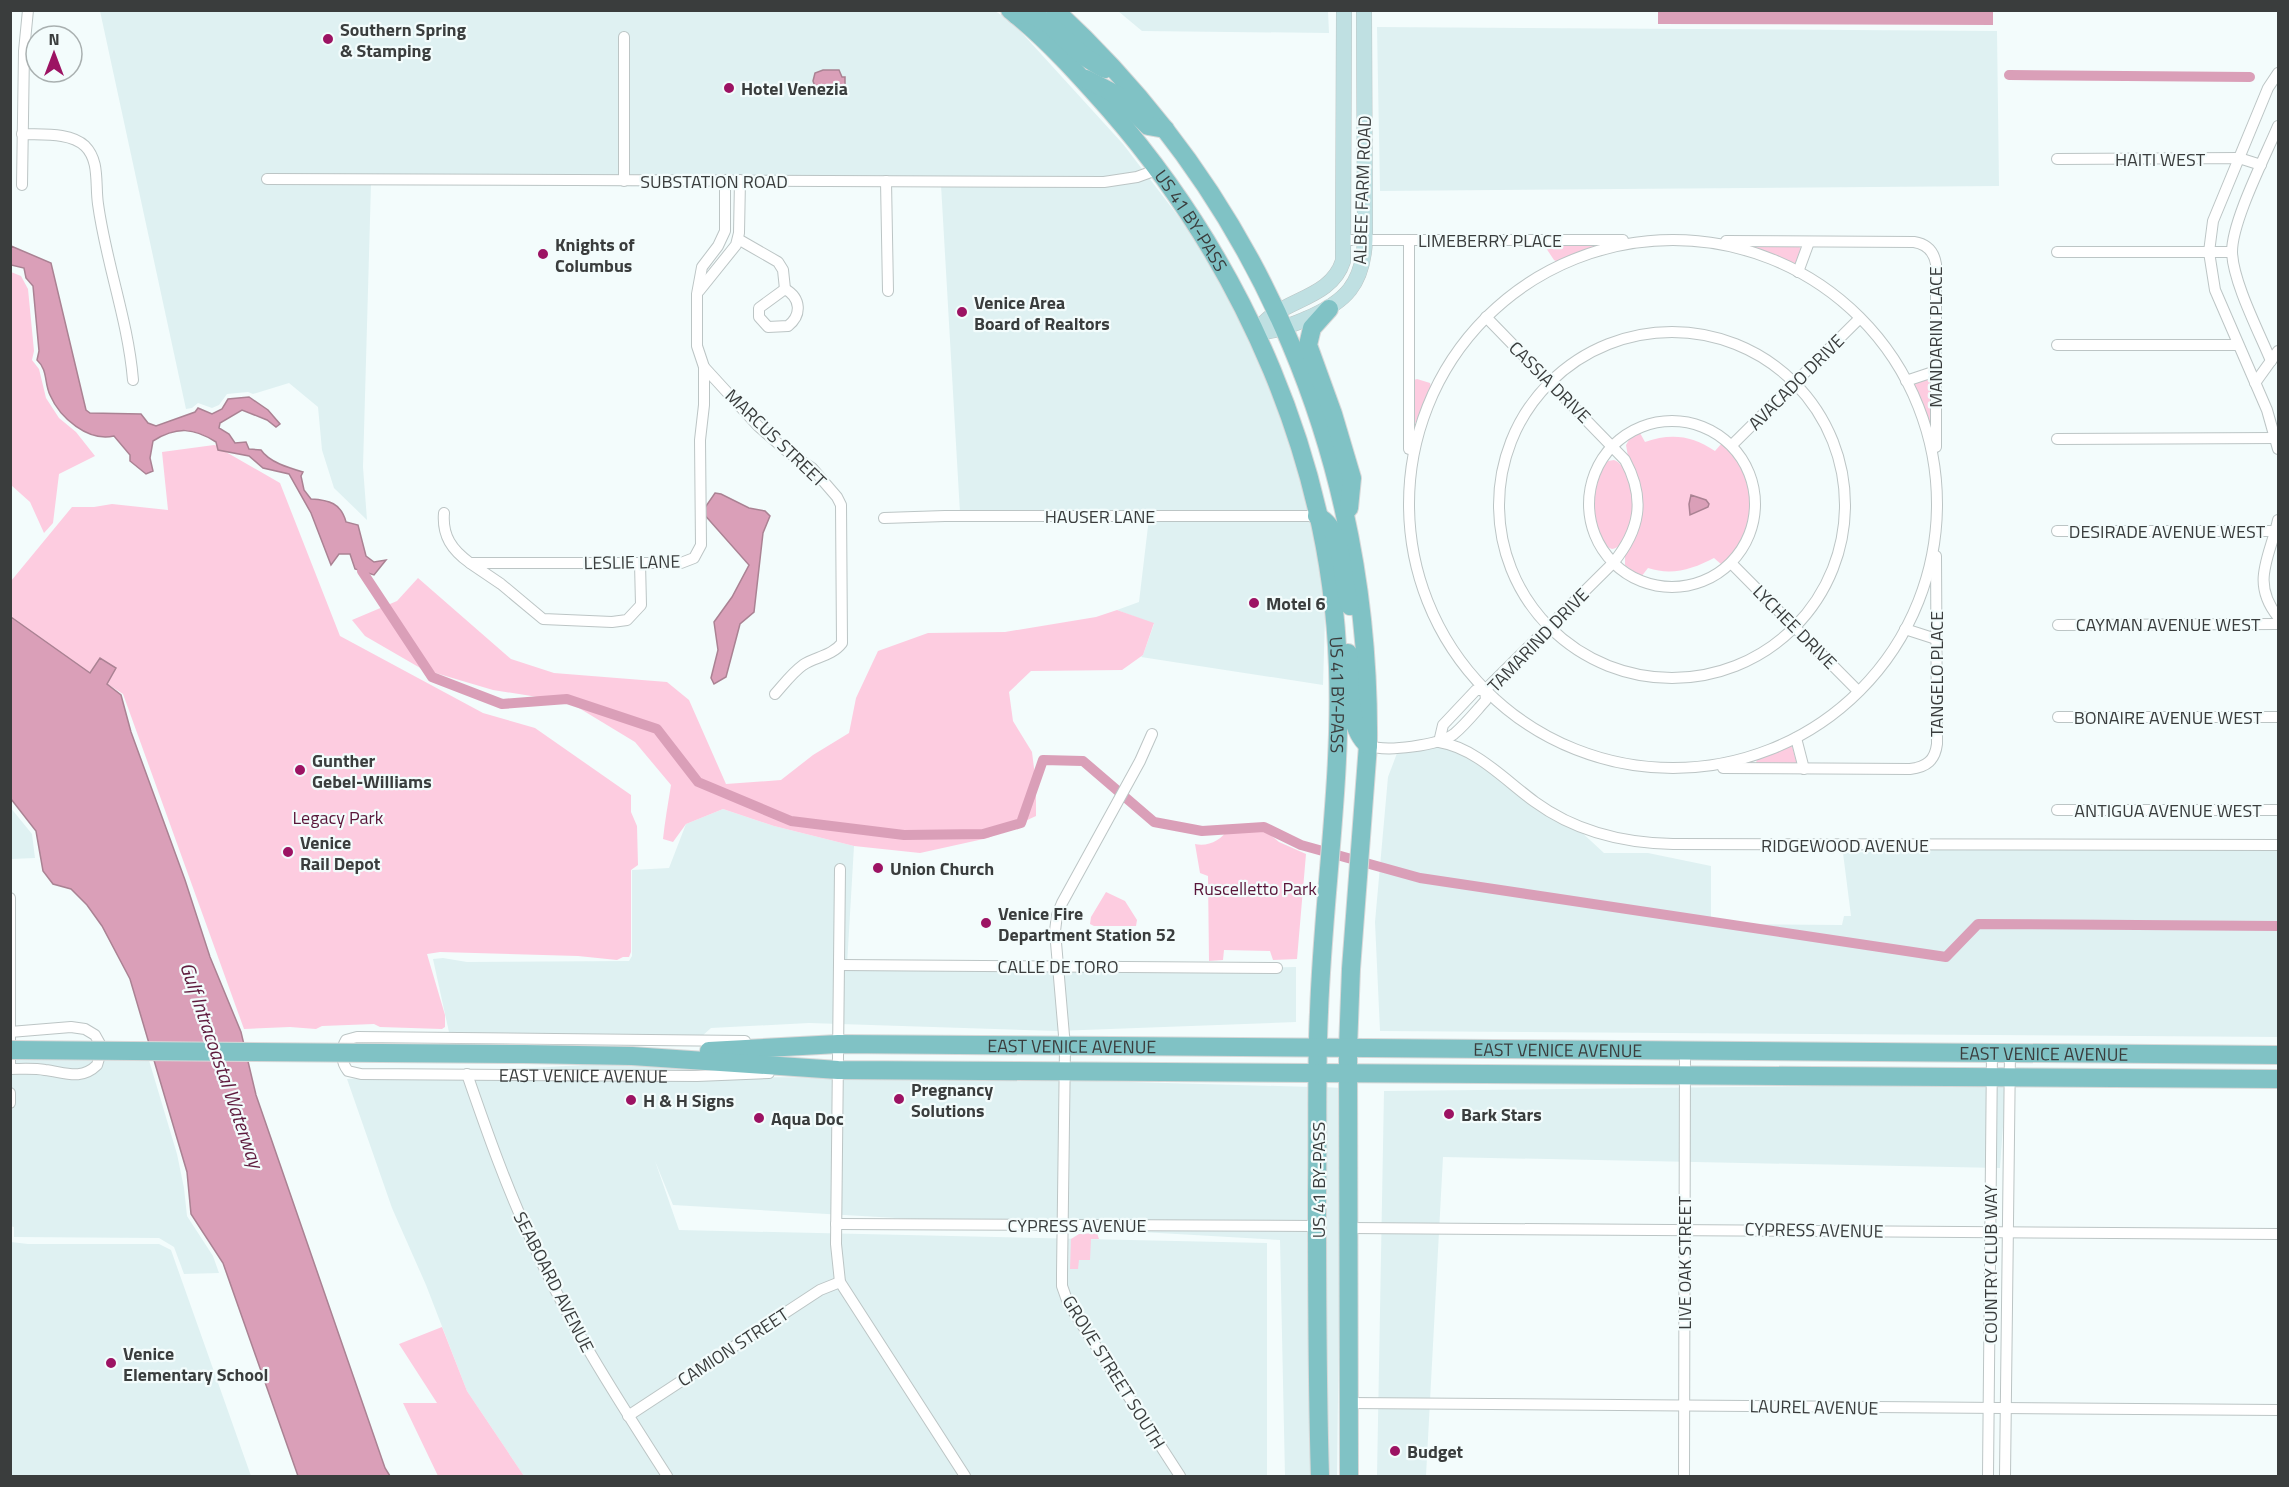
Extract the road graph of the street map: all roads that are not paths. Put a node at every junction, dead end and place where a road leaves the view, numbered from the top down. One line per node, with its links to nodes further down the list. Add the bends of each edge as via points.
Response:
1 (28, 10): 14 (street)
2 (1055, 10): 9 (main road, US 41 BY-PASS)
3 (1344, 10): 10 (main road, ALBEE FARM ROAD)
4 (1364, 10): 11 (main road, ALBEE FARM ROAD)
5 (1013, 13): 8 (main road, US 41 BY-PASS); 9 (main road, via 1042,20 1089,60)
6 (624, 36): 22 (street)
7 (2278, 73): 15 (street)
8 (1079, 76): 13 (main road, via 1117,94 1148,126); 18 (main road, US 41 BY-PASS)
9 (1126, 83): 13 (main road, US 41 BY-PASS)
10 (1344, 117): 11 (main road); 26 (main road, ALBEE FARM ROAD)
11 (1365, 117): 27 (main road, ALBEE FARM ROAD)
12 (2278, 126): 17 (street)
13 (1165, 129): 40 (main road, US 41 BY-PASS, via 1239,239)
14 (22, 134): 24 (street); 51 (street, via 70,138 86,148 94,162 99,215)
15 (2239, 158): 16 (street, HAITI WEST); 17 (street, HAITI WEST); 33 (street, via 2213,221)
16 (2057, 159)
17 (2261, 165): 34 (street, via 2238,223)
18 (1159, 169): 23 (street, SUBSTATION ROAD, via 1104,182); 44 (main road, US 41 BY-PASS, via 1195,220)
19 (267, 179): 22 (street, SUBSTATION ROAD)
20 (725, 180): 21 (street, SUBSTATION ROAD); 22 (street, SUBSTATION ROAD); 38 (street, LESLIE LANE, via 725,231 702,267)
21 (740, 180): 23 (street, SUBSTATION ROAD); 25 (street)
22 (624, 181)
23 (886, 181): 37 (street)
24 (21, 185)
25 (738, 239): 36 (street, via 778,262); 38 (street)
26 (1344, 240): 27 (street); 40 (main road, ALBEE FARM ROAD, via 1343,261 1334,279)
27 (1365, 240): 28 (street); 39 (main road, ALBEE FARM ROAD, via 1359,277)
28 (1409, 240): 29 (street, LIMEBERRY PLACE); 60 (street, LIMEBERRY PLACE)
29 (1662, 240): 30 (street); 41 (street, via 1608,248 1567,263 1518,291)
30 (1702, 241): 31 (street, MANDARIN PLACE); 35 (street, via 1744,250)
31 (1809, 243): 35 (street); 50 (street, MANDARIN PLACE, via 1914,243 1931,251 1936,264)
32 (2057, 252): 33 (street)
33 (2209, 252): 34 (street); 46 (street, via 2215,290)
34 (2232, 252): 48 (street, via 2238,280)
35 (1798, 272): 42 (street, via 1836,297)
36 (785, 289)
37 (888, 291)
38 (697, 294): 49 (street, LESLIE LANE, via 697,346)
39 (1329, 309): 43 (main road, ALBEE FARM ROAD); 65 (main road, via 1312,328 1308,345 1352,477)
40 (1276, 312): 43 (main road, US 41 BY-PASS); 44 (main road, ALBEE FARM ROAD)
41 (1486, 317): 54 (street, CASSIA DRIVE); 60 (street, via 1458,351 1432,396 1414,445)
42 (1859, 319): 52 (street, AVACADO DRIVE); 53 (street)
43 (1284, 328): 44 (main road, ALBEE FARM ROAD); 65 (main road, US 41 BY-PASS, via 1323,429)
44 (1257, 332): 63 (main road, US 41 BY-PASS, via 1305,464)
45 (2057, 345): 46 (street)
46 (2238, 345): 55 (street)
47 (2278, 351): 48 (street)
48 (2271, 361): 55 (street)
49 (704, 367): 70 (street, LESLIE LANE, via 701,545 688,561); 84 (street, MARCUS STREET, via 758,426 812,468 841,505 842,644 801,667)
50 (1936, 371): 53 (street); 61 (street, MANDARIN PLACE)
51 (133, 380)
52 (1795, 381): 54 (street, via 1769,360 1739,344 1707,334 1673,331 1639,334 1607,345 1577,360); 58 (street, AVACADO DRIVE); 79 (street, via 1834,440 1843,474 1846,509 1834,567 1813,606)
53 (1906, 381): 61 (street, via 1928,433)
54 (1550, 382): 59 (street, CASSIA DRIVE); 77 (street, via 1528,410 1510,443 1498,506 1502,541 1510,565 1526,597)
55 (2255, 383): 57 (street)
56 (2057, 438): 57 (street)
57 (2277, 444)
58 (1732, 445): 59 (street, via 1708,429 1672,422 1642,428); 72 (street, via 1749,472 1756,503 1750,536)
59 (1613, 446): 71 (street, via 1595,474 1590,519 1595,536); 71 (street, CASSIA DRIVE, via 1632,473 1638,503 1633,533)
60 (1409, 474): 82 (street, via 1412,540 1419,579 1449,646)
61 (1936, 476): 67 (street)
62 (444, 513): 69 (street, via 448,541)
63 (1317, 516): 64 (street, HAUSER LANE); 73 (main road, US 41 BY-PASS); 78 (main road, via 1335,536 1348,598)
64 (884, 518)
65 (1348, 525): 78 (main road, US 41 BY-PASS)
66 (2277, 525): 68 (street, DESIRADE AVENUE WEST); 74 (street, via 2265,561 2263,582)
67 (1936, 529): 80 (street, via 1926,578); 81 (street, TANGELO PLACE)
68 (2057, 531)
69 (470, 563): 70 (street, LESLIE LANE); 70 (street, via 543,619 612,622 627,620 641,605)
70 (640, 563)
71 (1613, 563): 72 (street, via 1641,582 1665,587 1695,584); 77 (street, TAMARIND DRIVE)
72 (1731, 563): 79 (street, LYCHEE DRIVE)
73 (1334, 616): 90 (main road, via 1346,640 1354,722); 105 (main road, US 41 BY-PASS, via 1338,691)
74 (2278, 617)
75 (2278, 624): 76 (street, CAYMAN AVENUE WEST)
76 (2058, 625)
77 (1549, 627): 79 (street, via 1599,661 1631,673 1670,679 1701,676 1739,664 1764,652); 82 (street, TAMARIND DRIVE)
78 (1363, 628): 90 (main road, US 41 BY-PASS)
79 (1795, 628): 83 (street, LYCHEE DRIVE)
80 (1905, 629): 81 (street); 83 (street, via 1881,668)
81 (1936, 639): 92 (street, TANGELO PLACE, via 1937,744 1931,761 1910,769)
82 (1485, 690): 89 (street, TAMARIND DRIVE, via 1486,700 1454,734); 91 (street, via 1532,728 1583,753 1642,767)
83 (1858, 691): 88 (street)
84 (775, 694)
85 (2058, 717): 86 (street, BONAIRE AVENUE WEST)
86 (2278, 717)
87 (1152, 734): 99 (street, GROVE STREET SOUTH, via 1057,915)
88 (1797, 738): 91 (street, via 1745,758); 92 (street)
89 (1439, 742): 90 (street, TAMARIND DRIVE, via 1388,748); 95 (street, RIDGEWOOD AVENUE, via 1475,756 1565,820 1604,836 1640,843)
90 (1368, 745): 104 (main road, US 41 BY-PASS)
91 (1695, 768): 92 (street, TANGELO PLACE)
92 (1804, 769)
93 (2057, 810): 94 (street, ANTIGUA AVENUE WEST)
94 (2278, 810)
95 (2278, 845)
96 (840, 869): 98 (street)
97 (10, 898): 101 (street)
98 (840, 965): 99 (street, CALLE DE TORO); 102 (street)
99 (1059, 966): 100 (street, CALLE DE TORO); 103 (street, GROVE STREET SOUTH)
100 (1277, 968)
101 (11, 1038): 109 (main road, EAST VENICE AVENUE, bridge); 110 (street); 110 (street, via 82,1028 95,1035 100,1047 97,1065 84,1074)
102 (838, 1044): 103 (main road, EAST VENICE AVENUE); 109 (main road, EAST VENICE AVENUE); 111 (street); 115 (street, EAST VENICE AVENUE, via 357,1037 346,1040 343,1046 342,1061 354,1073)
103 (1065, 1047): 105 (main road, EAST VENICE AVENUE); 112 (street, GROVE STREET SOUTH)
104 (1348, 1048): 105 (main road, EAST VENICE AVENUE); 106 (main road, EAST VENICE AVENUE); 114 (main road, US 41 BY-PASS)
105 (1318, 1049): 113 (main road, US 41 BY-PASS)
106 (1685, 1050): 107 (main road, EAST VENICE AVENUE); 116 (street, LIVE OAK STREET)
107 (2001, 1052): 108 (main road, EAST VENICE AVENUE); 117 (street, COUNTRY CLUB WAY); 117 (street, COUNTRY CLUB WAY)
108 (2278, 1055)
109 (632, 1056): 111 (main road, EAST VENICE AVENUE)
110 (10, 1067)
111 (838, 1070): 112 (main road, EAST VENICE AVENUE); 115 (street, EAST VENICE AVENUE, via 697,1076); 121 (street)
112 (1065, 1070): 113 (main road, EAST VENICE AVENUE); 122 (street, GROVE STREET SOUTH)
113 (1318, 1073): 114 (main road, EAST VENICE AVENUE); 123 (main road, US 41 BY-PASS)
114 (1348, 1073): 116 (main road, EAST VENICE AVENUE); 124 (main road, US 41 BY-PASS)
115 (467, 1074): 135 (street, SEABOARD AVENUE, via 532,1244)
116 (1685, 1075): 117 (main road, EAST VENICE AVENUE); 125 (street, LIVE OAK STREET)
117 (2001, 1077): 118 (main road, EAST VENICE AVENUE); 126 (street, COUNTRY CLUB WAY); 127 (street, COUNTRY CLUB WAY)
118 (2278, 1079)
119 (10, 1092): 120 (street)
120 (10, 1103)
121 (836, 1224): 122 (street, CYPRESS AVENUE); 129 (street)
122 (1063, 1226): 123 (street, CYPRESS AVENUE); 138 (street, GROVE STREET SOUTH, via 1064,1295)
123 (1317, 1226): 139 (main road, US 41 BY-PASS)
124 (1350, 1228): 125 (street, CYPRESS AVENUE); 130 (main road, US 41 BY-PASS)
125 (1685, 1229): 126 (street, CYPRESS AVENUE); 131 (street, LIVE OAK STREET)
126 (1989, 1232): 127 (street, CYPRESS AVENUE); 132 (street, COUNTRY CLUB WAY)
127 (2007, 1233): 128 (street, CYPRESS AVENUE); 133 (street, COUNTRY CLUB WAY)
128 (2278, 1234)
129 (840, 1282): 135 (street, CAMION STREET, via 820,1290); 137 (street)
130 (1349, 1403): 131 (street, LAUREL AVENUE); 140 (main road, US 41 BY-PASS)
131 (1683, 1406): 132 (street, LAUREL AVENUE); 141 (street, LIVE OAK STREET)
132 (1989, 1409): 133 (street, LAUREL AVENUE); 142 (street, COUNTRY CLUB WAY)
133 (2005, 1409): 134 (street, LAUREL AVENUE); 143 (street, COUNTRY CLUB WAY)
134 (2278, 1410)
135 (628, 1416): 136 (street, SEABOARD AVENUE)
136 (667, 1476)
137 (965, 1476)
138 (1180, 1476)
139 (1320, 1476)
140 (1349, 1476)
141 (1684, 1476)
142 (1988, 1476)
143 (2005, 1476)

